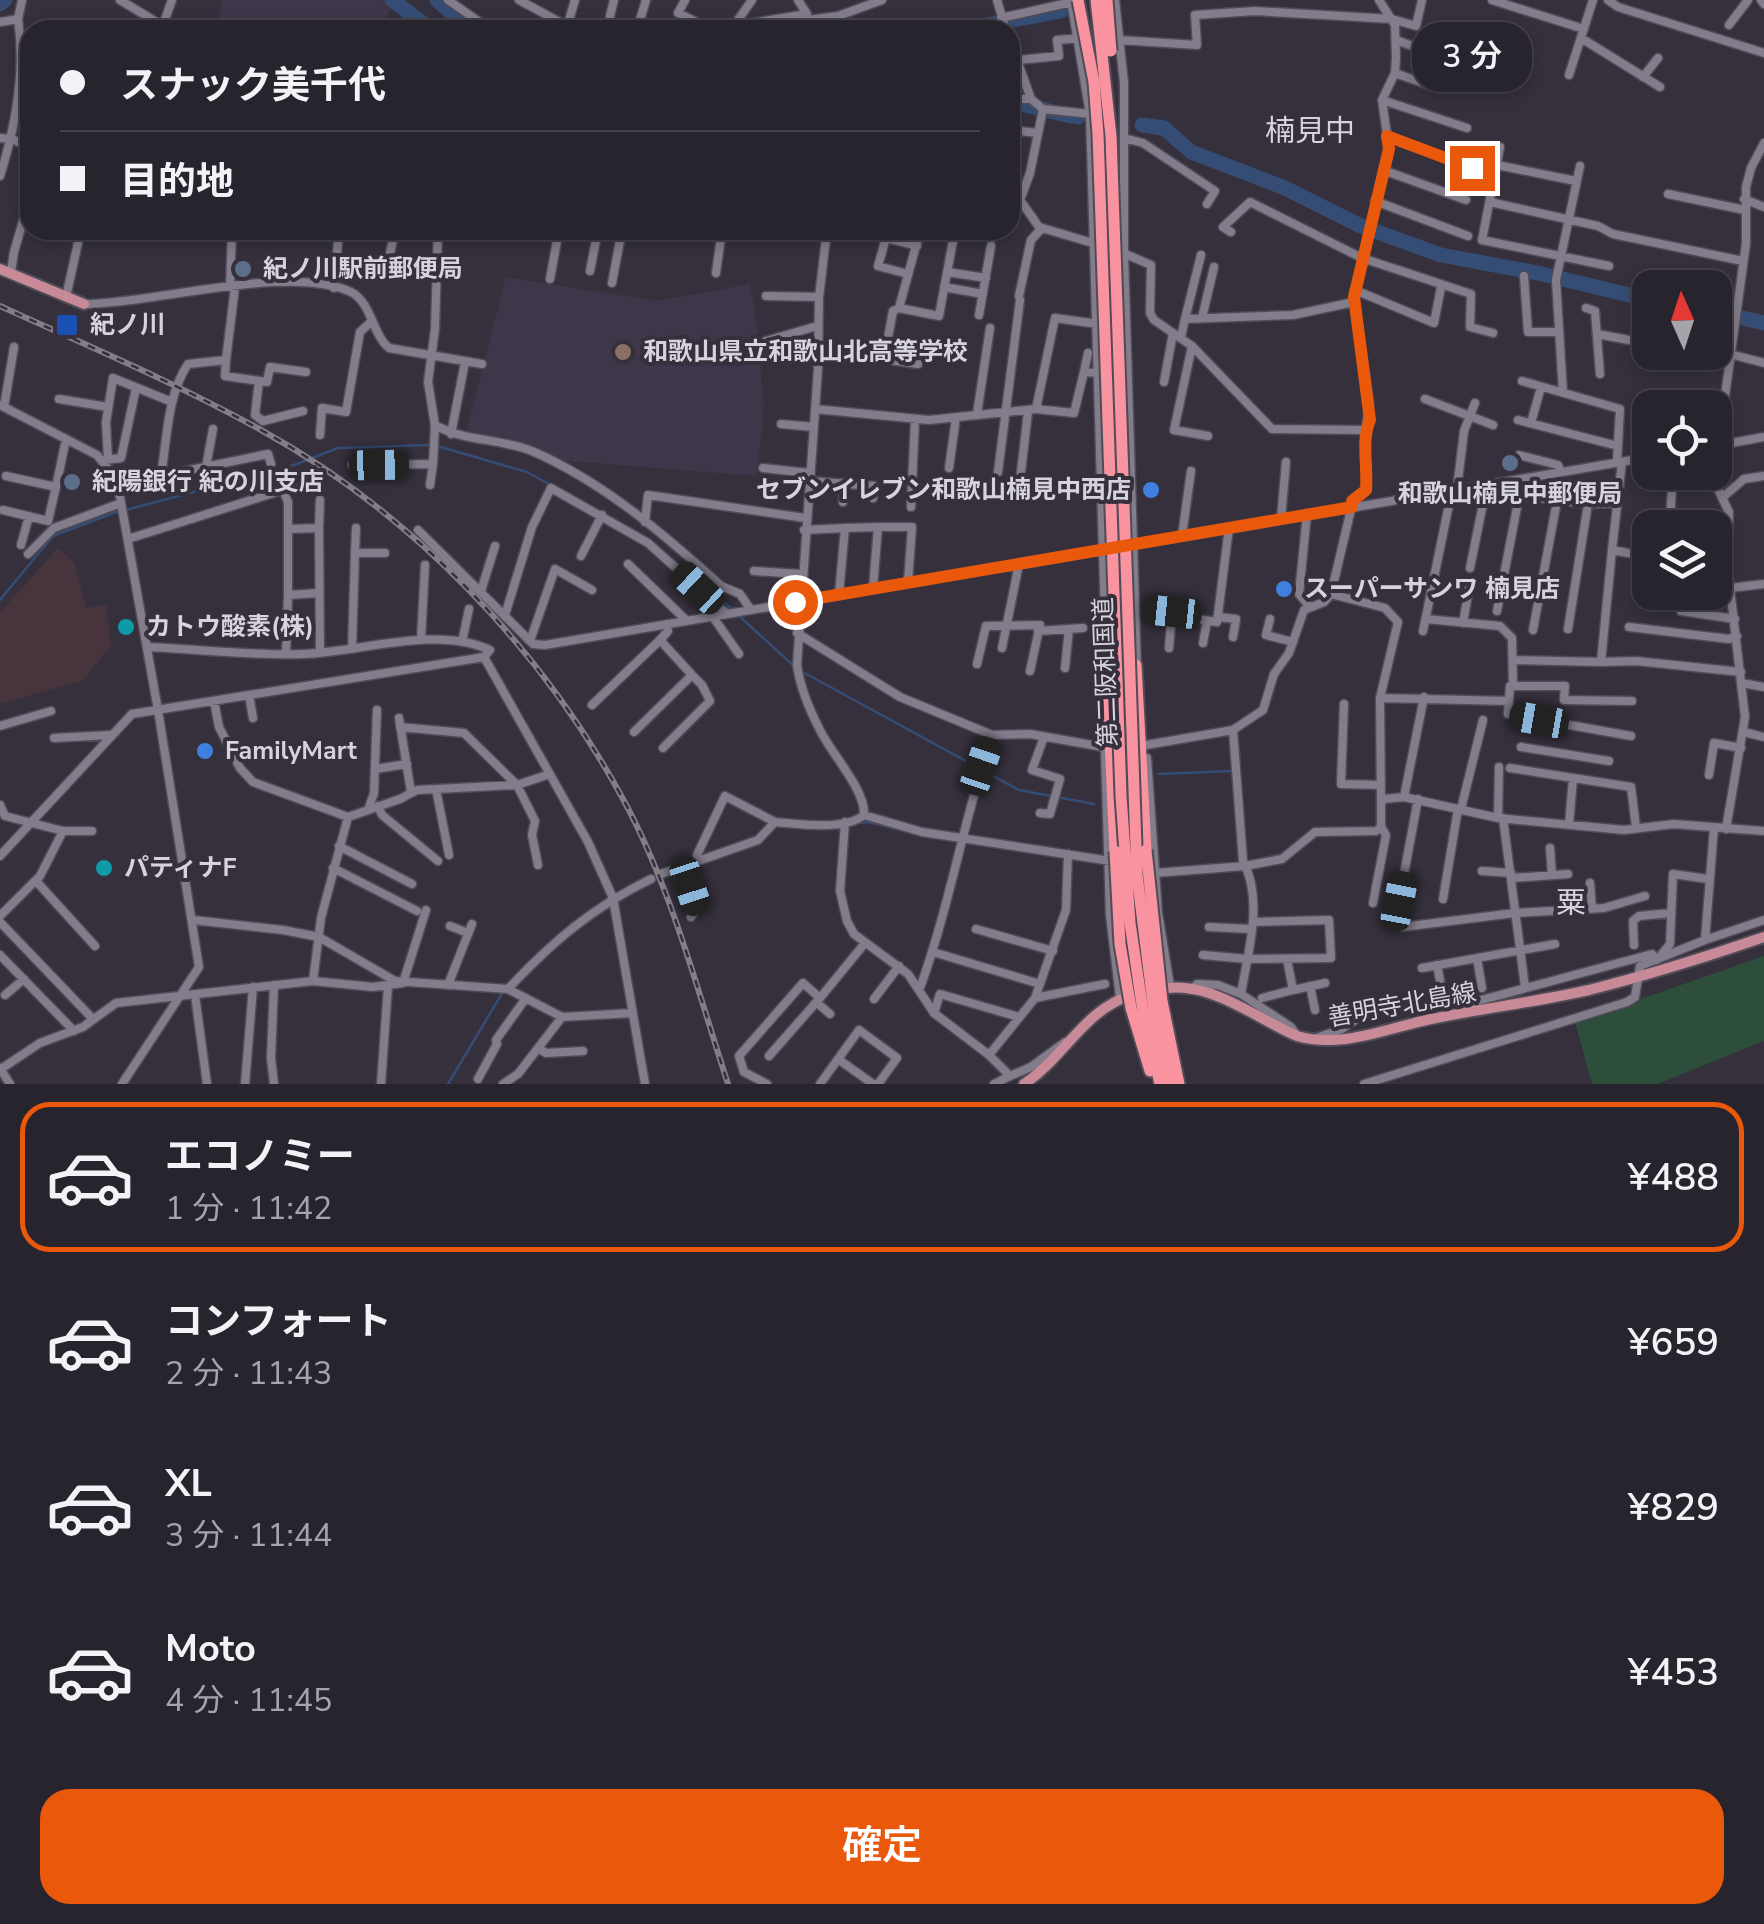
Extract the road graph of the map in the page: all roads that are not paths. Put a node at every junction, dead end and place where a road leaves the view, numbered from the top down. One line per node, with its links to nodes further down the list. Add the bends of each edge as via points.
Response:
1 (22, 0): 20 (street)
2 (120, 0): 21 (street)
3 (448, 0): 18 (street)
4 (519, 0): 23 (street)
5 (614, 0): 19 (street)
6 (685, 0): 24 (street, via 678,13)
7 (882, 0): 25 (street)
8 (1093, 0): 57 (highway, bridge); 75 (highway, bridge)
9 (1106, 0): 57 (highway, bridge)
10 (1115, 0): 33 (street)
11 (1379, 0): 27 (street)
12 (1422, 0): 27 (street, via 1416,26)
13 (1492, 0): 31 (street)
14 (1593, 0): 31 (street)
15 (1608, 0): 35 (street)
16 (1748, 0): 29 (street)
17 (1074, 1): 26 (street); 32 (street); 75 (highway, bridge, via 1094,82)
18 (460, 4): 22 (street)
19 (610, 16)
20 (18, 20): 28 (street); 30 (street)
21 (149, 20)
22 (483, 20)
23 (553, 20)
24 (692, 20)
25 (818, 20)
26 (1014, 20)
27 (1392, 20): 33 (street, via 1240,11 1195,16 1196,45); 34 (street)
28 (0, 22)
29 (1729, 25)
30 (20, 29)
31 (1582, 34): 43 (street); 44 (street)
32 (1080, 38): 33 (street); 38 (street, via 1058,40 1059,56); 52 (street)
33 (1120, 40): 57 (street)
34 (1396, 40): 36 (street); 42 (street)
35 (1764, 54)
36 (1442, 57): 39 (street); 40 (street)
37 (1658, 58): 44 (street)
38 (1020, 61)
39 (1462, 64)
40 (1438, 69)
41 (1020, 72): 49 (street)
42 (1395, 73): 46 (street); 50 (street)
43 (1569, 76)
44 (1643, 76): 45 (street)
45 (1660, 87)
46 (1437, 88)
47 (20, 92): 59 (street)
48 (1020, 99): 49 (street)
49 (1031, 100): 51 (street)
50 (1382, 100): 53 (street); 56 (street)
51 (1043, 111): 52 (street); 55 (street)
52 (1090, 114): 99 (street)
53 (1467, 128)
54 (1020, 131): 55 (street)
55 (1038, 133): 69 (street)
56 (1387, 136): 65 (street); 66 (street)
57 (1118, 137): 76 (street, via 1143,143 1215,190); 101 (street); 490 (highway, 第二阪和国道, bridge, via 1132,796)
58 (0, 138): 59 (street)
59 (12, 139): 60 (street); 67 (street)
60 (20, 143)
61 (1764, 143): 77 (street)
62 (1500, 147): 63 (street)
63 (1497, 165): 68 (street); 73 (street)
64 (1580, 166): 68 (street)
65 (1472, 168)
66 (1383, 170): 71 (street); 72 (street)
67 (0, 176)
68 (1576, 182): 79 (street)
69 (1020, 193)
70 (1668, 194): 77 (street)
71 (1466, 200)
72 (1376, 201): 83 (street); 104 (street)
73 (1490, 202): 79 (street); 103 (street, via 1482,240)
74 (1020, 204): 80 (street)
75 (1102, 204): 490 (highway, 第二阪和国道, bridge, via 1122,812 1130,924)
76 (1207, 204)
77 (1744, 205): 78 (street); 105 (street)
78 (1764, 207)
79 (1568, 219): 103 (street); 105 (street)
80 (1042, 228): 99 (street); 176 (street, via 1031,240)
81 (20, 231): 109 (street)
82 (1230, 232): 104 (street, via 1224,227 1250,202)
83 (1468, 236)
84 (232, 240): 118 (street)
85 (338, 240): 120 (street)
86 (394, 240): 108 (street)
87 (438, 240): 149 (street)
88 (557, 240): 116 (street)
89 (596, 240): 110 (street)
90 (620, 240): 117 (street)
91 (721, 240): 112 (street)
92 (825, 240): 126 (street)
93 (885, 240): 113 (street, via 878,266)
94 (894, 240): 100 (street)
95 (918, 240): 100 (street)
96 (953, 240): 111 (street)
97 (992, 240): 115 (street)
98 (78, 242): 125 (street)
99 (1095, 243): 101 (street); 135 (street)
100 (917, 246): 113 (street)
101 (1124, 254): 141 (street, via 1151,264 1150,313); 255 (street)
102 (1202, 255): 133 (street)
103 (1561, 256): 106 (street); 138 (street)
104 (1362, 258): 119 (street); 122 (street)
105 (1744, 261): 142 (street)
106 (1609, 266)
107 (1214, 267): 132 (street)
108 (387, 268)
109 (6, 271): 125 (main road)
110 (590, 271)
111 (947, 272): 115 (street); 121 (street)
112 (716, 273)
113 (908, 274): 129 (street)
114 (1524, 276): 138 (street, via 1528,332)
115 (986, 278): 123 (street)
116 (550, 279)
117 (612, 283)
118 (232, 287): 120 (street, via 294,282); 128 (street); 152 (street)
119 (1442, 287): 122 (street, via 1434,322); 139 (street, via 1471,294 1470,327)
120 (334, 288): 134 (street, via 352,293)
121 (944, 288): 123 (street); 129 (street, via 939,316)
122 (1355, 290): 127 (street)
123 (983, 294): 131 (street)
124 (766, 296): 126 (street)
125 (66, 297): 128 (main road)
126 (819, 297): 136 (street)
127 (1354, 302): 132 (street, via 1293,315); 188 (street, via 1369,403)
128 (84, 304)
129 (899, 308): 151 (street, via 893,310)
130 (1586, 308): 140 (street, via 1595,311)
131 (979, 315)
132 (1202, 318): 133 (street)
133 (1186, 319): 141 (street)
134 (372, 320): 149 (street, via 390,348); 190 (street, via 360,332 346,412 322,408)
135 (1098, 324): 159 (street); 174 (street, via 1055,318)
136 (817, 326): 143 (street); 147 (street)
137 (990, 328): 177 (street)
138 (1559, 332): 166 (street)
139 (1493, 333)
140 (1597, 334): 144 (street); 160 (street)
141 (1177, 335): 145 (street); 162 (street)
142 (1732, 340)
143 (766, 341)
144 (1632, 341)
145 (1192, 346): 188 (street, via 1272,428); 191 (street, via 1174,430)
146 (14, 347): 171 (street)
147 (818, 350): 151 (street); 173 (street)
148 (1088, 353): 158 (street)
149 (431, 356): 153 (street); 184 (street)
150 (1732, 356): 154 (street)
151 (884, 359): 156 (street)
152 (226, 360): 161 (street, via 224,376); 169 (street, via 188,364)
153 (465, 362): 155 (street); 189 (street)
154 (1764, 363)
155 (482, 364)
156 (918, 364)
157 (306, 372): 161 (street, via 270,367 267,382)
158 (1084, 372): 159 (street); 174 (street, via 1074,413)
159 (1099, 372): 257 (street)
160 (1600, 374)
161 (259, 381): 175 (street, via 255,415 263,421)
162 (1164, 382)
163 (1522, 382): 164 (street)
164 (1542, 387): 166 (street); 182 (street)
165 (136, 388): 169 (street); 172 (street, via 114,378); 197 (street, via 121,458)
166 (1563, 393): 195 (street, via 1620,409)
167 (59, 399): 172 (street)
168 (1425, 399): 178 (street)
169 (172, 402): 211 (street)
170 (1476, 402): 178 (street)
171 (2, 406): 193 (street)
172 (108, 407): 197 (street)
173 (815, 409): 180 (street); 186 (street)
174 (1032, 410): 176 (street); 219 (street)
175 (303, 411)
176 (1004, 412): 177 (street); 208 (street)
177 (978, 414): 179 (street)
178 (1470, 416): 185 (street); 220 (street)
179 (956, 418): 180 (street); 206 (street)
180 (915, 420): 232 (street)
181 (1518, 420): 182 (street)
182 (1531, 423): 195 (street)
183 (781, 424): 186 (street)
184 (435, 425): 189 (street); 202 (street)
185 (1492, 425)
186 (814, 427): 213 (street)
187 (213, 429): 204 (street)
188 (1364, 430): 233 (street, via 1366,490)
189 (451, 434): 242 (street, via 530,450)
190 (320, 436)
191 (1208, 436)
192 (1764, 438): 194 (street)
193 (66, 439): 197 (street); 218 (street)
194 (1732, 443)
195 (1618, 446): 200 (street)
196 (1520, 455): 209 (street)
197 (106, 460): 216 (street)
198 (1632, 460): 200 (street)
199 (1286, 462): 241 (street)
200 (1620, 462): 209 (street); 231 (street)
201 (271, 464): 204 (street, via 268,454)
202 (433, 464): 203 (street); 217 (street)
203 (352, 466)
204 (206, 467): 211 (street)
205 (763, 468): 213 (street)
206 (949, 468)
207 (1191, 471): 251 (street)
208 (998, 472)
209 (1561, 472): 220 (street)
210 (6, 476): 218 (street)
211 (162, 476): 216 (street)
212 (1764, 476): 225 (street, via 1744,479)
213 (809, 477): 215 (street); 240 (street)
214 (312, 480): 221 (street)
215 (844, 483): 226 (street, via 874,486); 229 (street)
216 (116, 484): 234 (street)
217 (430, 485)
218 (56, 487): 239 (street, via 48,521)
219 (1019, 489)
220 (1457, 489): 223 (street); 233 (street); 294 (street)
221 (283, 490): 248 (street); 252 (street)
222 (1720, 490): 225 (street)
223 (1484, 494): 224 (street); 266 (street)
224 (1519, 497): 228 (street); 286 (street)
225 (1724, 497): 236 (street)
226 (873, 498)
227 (320, 500): 244 (street)
228 (1557, 501): 230 (street); 304 (street)
229 (843, 502)
230 (1588, 504): 231 (street); 305 (street)
231 (1618, 504): 256 (street)
232 (911, 506)
233 (1352, 507): 237 (street); 278 (street)
234 (122, 508): 252 (street); 259 (street, via 54,528)
235 (3, 510): 239 (street)
236 (1728, 510)
237 (1308, 514): 241 (street); 282 (street, via 1299,594)
238 (602, 515): 262 (street); 289 (street, via 648,543); 290 (street, via 551,488)
239 (28, 516): 253 (street)
240 (805, 518): 242 (street, via 648,490); 250 (street)
241 (1281, 519): 247 (street)
242 (645, 522): 284 (street)
243 (878, 527): 246 (street); 269 (street, via 912,528); 271 (street)
244 (320, 528): 248 (street); 276 (street)
245 (356, 528): 258 (street)
246 (845, 528): 250 (street); 277 (street)
247 (1228, 528): 251 (street); 292 (street)
248 (288, 530): 279 (street)
249 (418, 530): 274 (street)
250 (804, 530): 268 (street)
251 (1182, 536): 255 (street)
252 (128, 539): 317 (street)
253 (21, 545)
254 (494, 546): 274 (street)
255 (1133, 546): 257 (street); 329 (street)
256 (1612, 550): 261 (street); 327 (street)
257 (1104, 551): 264 (street); 322 (street)
258 (355, 553): 260 (street); 318 (street)
259 (28, 554)
260 (385, 554)
261 (1632, 554)
262 (582, 556)
263 (628, 564): 297 (street)
264 (1019, 564): 269 (street); 300 (street)
265 (424, 565): 311 (street)
266 (1470, 568)
267 (754, 571): 268 (street)
268 (801, 574): 281 (street)
269 (908, 582): 271 (street)
270 (1764, 584): 272 (street)
271 (873, 588): 277 (street)
272 (1732, 588)
273 (1469, 589): 298 (street)
274 (481, 590): 290 (street)
275 (592, 590): 313 (street, via 555,569)
276 (320, 594): 279 (street); 321 (street)
277 (839, 594): 281 (street)
278 (1332, 594): 282 (street); 339 (street, via 1396,618)
279 (288, 596): 323 (street)
280 (1732, 601): 296 (street)
281 (800, 602): 284 (street); 308 (street)
282 (1310, 607): 315 (street)
283 (469, 609): 314 (street)
284 (752, 610): 289 (street)
285 (1150, 610): 288 (street)
286 (1497, 610)
287 (1681, 611): 296 (street)
288 (1172, 612): 295 (street); 320 (street)
289 (732, 613): 291 (street)
290 (504, 615): 313 (street)
291 (713, 616): 297 (street); 324 (street)
292 (1218, 617): 295 (street); 310 (street, via 1236,619)
293 (1270, 619): 315 (street, via 1266,635)
294 (1426, 619): 298 (street); 306 (street)
295 (1206, 620): 316 (street)
296 (1735, 620): 309 (street)
297 (687, 621): 299 (street)
298 (1463, 623): 326 (street, via 1500,626 1512,638)
299 (667, 624): 312 (street); 313 (street, via 545,645)
300 (1006, 626): 307 (street, via 1040,625); 319 (street); 328 (street, via 986,626)
301 (1629, 627): 309 (street)
302 (1083, 628): 303 (street)
303 (1069, 629): 307 (street); 330 (street)
304 (1533, 630)
305 (1568, 630)
306 (1424, 631)
307 (1038, 632): 331 (street)
308 (798, 633): 355 (street, via 900,696); 386 (street, via 798,668 822,733 862,798)
309 (1737, 636): 332 (street)
310 (1234, 637)
311 (421, 640): 314 (street); 318 (street)
312 (660, 640): 333 (street); 343 (street)
313 (530, 641)
314 (462, 642): 325 (street, via 490,650)
315 (1293, 642): 351 (street, via 1263,710)
316 (1203, 643)
317 (147, 647): 323 (street); 345 (street)
318 (352, 648): 321 (street)
319 (1002, 648)
320 (1168, 648)
321 (320, 652): 323 (street)
322 (1106, 652): 361 (street); 404 (highway)
323 (286, 653)
324 (739, 654)
325 (484, 656): 337 (street); 371 (street)
326 (1513, 660): 327 (street); 335 (street)
327 (1601, 662): 332 (street)
328 (977, 664)
329 (1136, 665): 360 (street); 490 (highway, bridge)
330 (1065, 668)
331 (1030, 671)
332 (1741, 672): 334 (street)
333 (692, 675): 352 (street); 363 (street, via 710,701)
334 (1742, 683): 336 (street); 353 (street)
335 (1513, 686): 341 (street); 342 (street, via 1565,686 1564,700)
336 (1764, 688)
337 (249, 695): 340 (street); 348 (street)
338 (1424, 697): 339 (street); 341 (street); 378 (street)
339 (1380, 698): 375 (street)
340 (214, 701): 345 (street); 387 (street, via 219,727 245,776)
341 (1509, 701): 357 (street, via 1508,714)
342 (1632, 701)
343 (592, 704)
344 (1344, 704): 375 (street, via 1342,784)
345 (158, 710): 354 (street, via 132,714); 435 (street)
346 (377, 710): 370 (street)
347 (51, 711): 350 (street)
348 (252, 718)
349 (1483, 720): 384 (street)
350 (0, 726)
351 (1234, 730): 360 (street); 409 (street)
352 (634, 732)
353 (1744, 732): 358 (street); 364 (street)
354 (110, 735): 359 (street); 390 (street)
355 (992, 735): 356 (street); 400 (street)
356 (1044, 736): 361 (street); 385 (street, via 1032,770 1060,779 1050,814)
357 (1631, 736)
358 (1764, 737)
359 (54, 738)
360 (1146, 745): 414 (street)
361 (1103, 746): 404 (street)
362 (1521, 747): 365 (street)
363 (663, 748)
364 (1741, 748): 372 (street, via 1714,743); 395 (street)
365 (1571, 755): 366 (street); 373 (street)
366 (1609, 761)
367 (406, 764): 370 (street); 374 (street, via 400,722 464,733); 377 (street)
368 (1499, 768): 388 (street)
369 (1510, 768): 373 (street)
370 (375, 769): 383 (street)
371 (550, 774): 374 (street); 424 (street)
372 (1709, 775)
373 (1570, 778): 392 (street); 393 (street, via 1632,787)
374 (517, 785): 376 (street); 410 (street, via 536,821)
375 (1381, 785): 380 (street)
376 (436, 789): 377 (street); 403 (street)
377 (411, 792): 382 (street)
378 (1404, 797): 379 (street); 380 (street)
379 (1418, 802): 384 (street); 431 (street, via 1399,901 1402,927)
380 (1381, 803): 394 (street)
381 (0, 805): 390 (street, via 5,816)
382 (378, 806): 383 (street); 408 (street)
383 (368, 810): 387 (street)
384 (1459, 810): 388 (street); 427 (street)
385 (1040, 813)
386 (864, 815): 391 (street); 400 (street)
387 (348, 816): 401 (street)
388 (1502, 820): 392 (street); 418 (street)
389 (775, 822): 391 (street); 407 (street, via 758,840); 407 (street, via 725,796)
390 (30, 824): 397 (street); 405 (street)
391 (845, 824): 444 (street, via 840,890 847,922)
392 (1569, 824): 393 (street)
393 (1636, 827): 396 (street)
394 (1382, 829): 409 (street, via 1312,835 1282,859); 428 (street)
395 (1726, 829): 396 (street); 399 (street)
396 (1714, 830): 419 (street)
397 (62, 831): 398 (street); 421 (street)
398 (92, 831)
399 (1764, 831)
400 (962, 840): 406 (street); 450 (street)
401 (340, 846): 412 (street); 423 (street)
402 (1550, 848): 417 (street)
403 (449, 855)
404 (1111, 855): 406 (street); 414 (street); 486 (street); 490 (highway, bridge, via 1120,944)
405 (0, 856)
406 (1068, 856): 449 (street, via 1066,910)
407 (698, 858): 411 (street)
408 (438, 862)
409 (1244, 863): 414 (street); 438 (street)
410 (538, 865)
411 (683, 866): 415 (street); 429 (street)
412 (333, 868): 441 (street); 464 (street, via 422,910)
413 (1482, 871): 418 (street)
414 (1155, 873): 470 (street)
415 (661, 874)
416 (1568, 874): 417 (street)
417 (1552, 875): 418 (street)
418 (1512, 876): 431 (street)
419 (1708, 878): 432 (street, via 1673,874); 443 (street)
420 (651, 879): 424 (street)
421 (36, 881): 434 (street); 447 (street)
422 (1590, 882): 430 (street)
423 (412, 884)
424 (612, 895): 477 (street); 492 (street)
425 (704, 896): 429 (street)
426 (1645, 896): 430 (street)
427 (1443, 899)
428 (1373, 903)
429 (697, 907): 433 (street)
430 (1592, 908): 431 (street)
431 (1515, 913): 448 (street)
432 (1671, 914): 446 (street, via 1633,921); 456 (street, via 1670,944)
433 (691, 917)
434 (0, 919): 498 (street)
435 (193, 920): 441 (street); 483 (street, via 199,967)
436 (1764, 920): 443 (street)
437 (450, 926): 468 (street, via 470,929)
438 (1252, 926): 439 (street); 454 (street); 455 (street, via 1329,920 1331,958)
439 (1209, 927)
440 (976, 929): 449 (street)
441 (319, 937): 462 (street); 464 (street)
442 (1764, 938): 460 (main road, 善明寺北島線)
443 (1705, 940): 456 (street)
444 (864, 943): 458 (street); 489 (street)
445 (1555, 944): 448 (street)
446 (1634, 945)
447 (94, 946)
448 (1520, 950): 453 (street); 476 (street)
449 (1052, 951): 465 (street)
450 (933, 952): 465 (street); 473 (street)
451 (0, 955): 461 (street)
452 (1203, 955): 454 (street)
453 (1476, 958): 457 (street); 475 (street)
454 (1247, 959): 455 (street); 480 (street)
455 (1287, 959): 478 (street)
456 (1657, 960): 460 (street, via 1640,966); 476 (street, via 1652,954)
457 (1437, 965): 459 (street); 482 (street)
458 (899, 966): 473 (street); 488 (street)
459 (1422, 968)
460 (1636, 977): 494 (main road, 善明寺北島線); 529 (street, via 1635,997 1627,1002)
461 (24, 979): 479 (street); 500 (street)
462 (314, 981): 467 (street); 469 (street)
463 (1325, 982): 471 (street)
464 (403, 983): 468 (street); 469 (street)
465 (1040, 984): 485 (street)
466 (1105, 984): 485 (street)
467 (274, 985): 472 (street); 517 (street)
468 (448, 985): 477 (street)
469 (388, 986): 518 (street)
470 (1170, 986): 474 (main road, 善明寺北島線); 486 (main road, 善明寺北島線)
471 (1310, 986): 478 (street); 491 (street)
472 (253, 987): 481 (street); 516 (street)
473 (920, 988): 493 (street)
474 (1193, 988): 480 (street, via 1218,984); 501 (main road, 善明寺北島線)
475 (1482, 988)
476 (1525, 988): 494 (street, via 1464,1005)
477 (506, 989): 484 (street)
478 (1292, 990): 487 (street)
479 (5, 994)
480 (1241, 994): 501 (street)
481 (195, 995): 483 (street); 515 (street)
482 (1443, 996)
483 (180, 997): 498 (street, via 116,1003); 514 (street)
484 (526, 998): 496 (street); 512 (street)
485 (1035, 998): 497 (street)
486 (1120, 998): 502 (main road, 善明寺北島線)
487 (1262, 998)
488 (874, 999)
489 (818, 1000): 495 (street); 508 (street); 521 (street, via 802,983 739,1056 744,1072)
490 (1147, 1004): 504 (highway, 第二阪和国道); 504 (highway)
491 (1314, 1010)
492 (633, 1013): 496 (street); 520 (street)
493 (934, 1013): 497 (street, via 940,994); 507 (street)
494 (1462, 1013): 503 (main road, 善明寺北島線, via 1366,1036)
495 (830, 1014)
496 (562, 1017): 505 (street)
497 (1019, 1017): 507 (street)
498 (92, 1018): 500 (street)
499 (1358, 1018): 503 (street)
500 (74, 1030): 510 (street)
501 (1297, 1036): 503 (main road, 善明寺北島線)
502 (1073, 1037): 511 (street); 525 (main road, 善明寺北島線)
503 (1310, 1039)
504 (1156, 1047): 526 (highway); 527 (highway, 第二阪和国道); 528 (highway)
505 (538, 1048): 506 (street); 519 (street)
506 (583, 1051)
507 (988, 1054): 511 (street)
508 (769, 1056)
509 (838, 1059): 522 (street); 523 (street); 523 (street, via 859,1030 897,1058)
510 (1, 1068): 513 (street)
511 (1010, 1076): 524 (street)
512 (478, 1078)
513 (10, 1084)
514 (122, 1084)
515 (207, 1084)
516 (245, 1084)
517 (274, 1084)
518 (381, 1084)
519 (504, 1084)
520 (644, 1084)
521 (767, 1084)
522 (820, 1084)
523 (875, 1084)
524 (994, 1084)
525 (1024, 1084)
526 (1158, 1084)
527 (1170, 1084)
528 (1179, 1084)
529 (1364, 1084)

